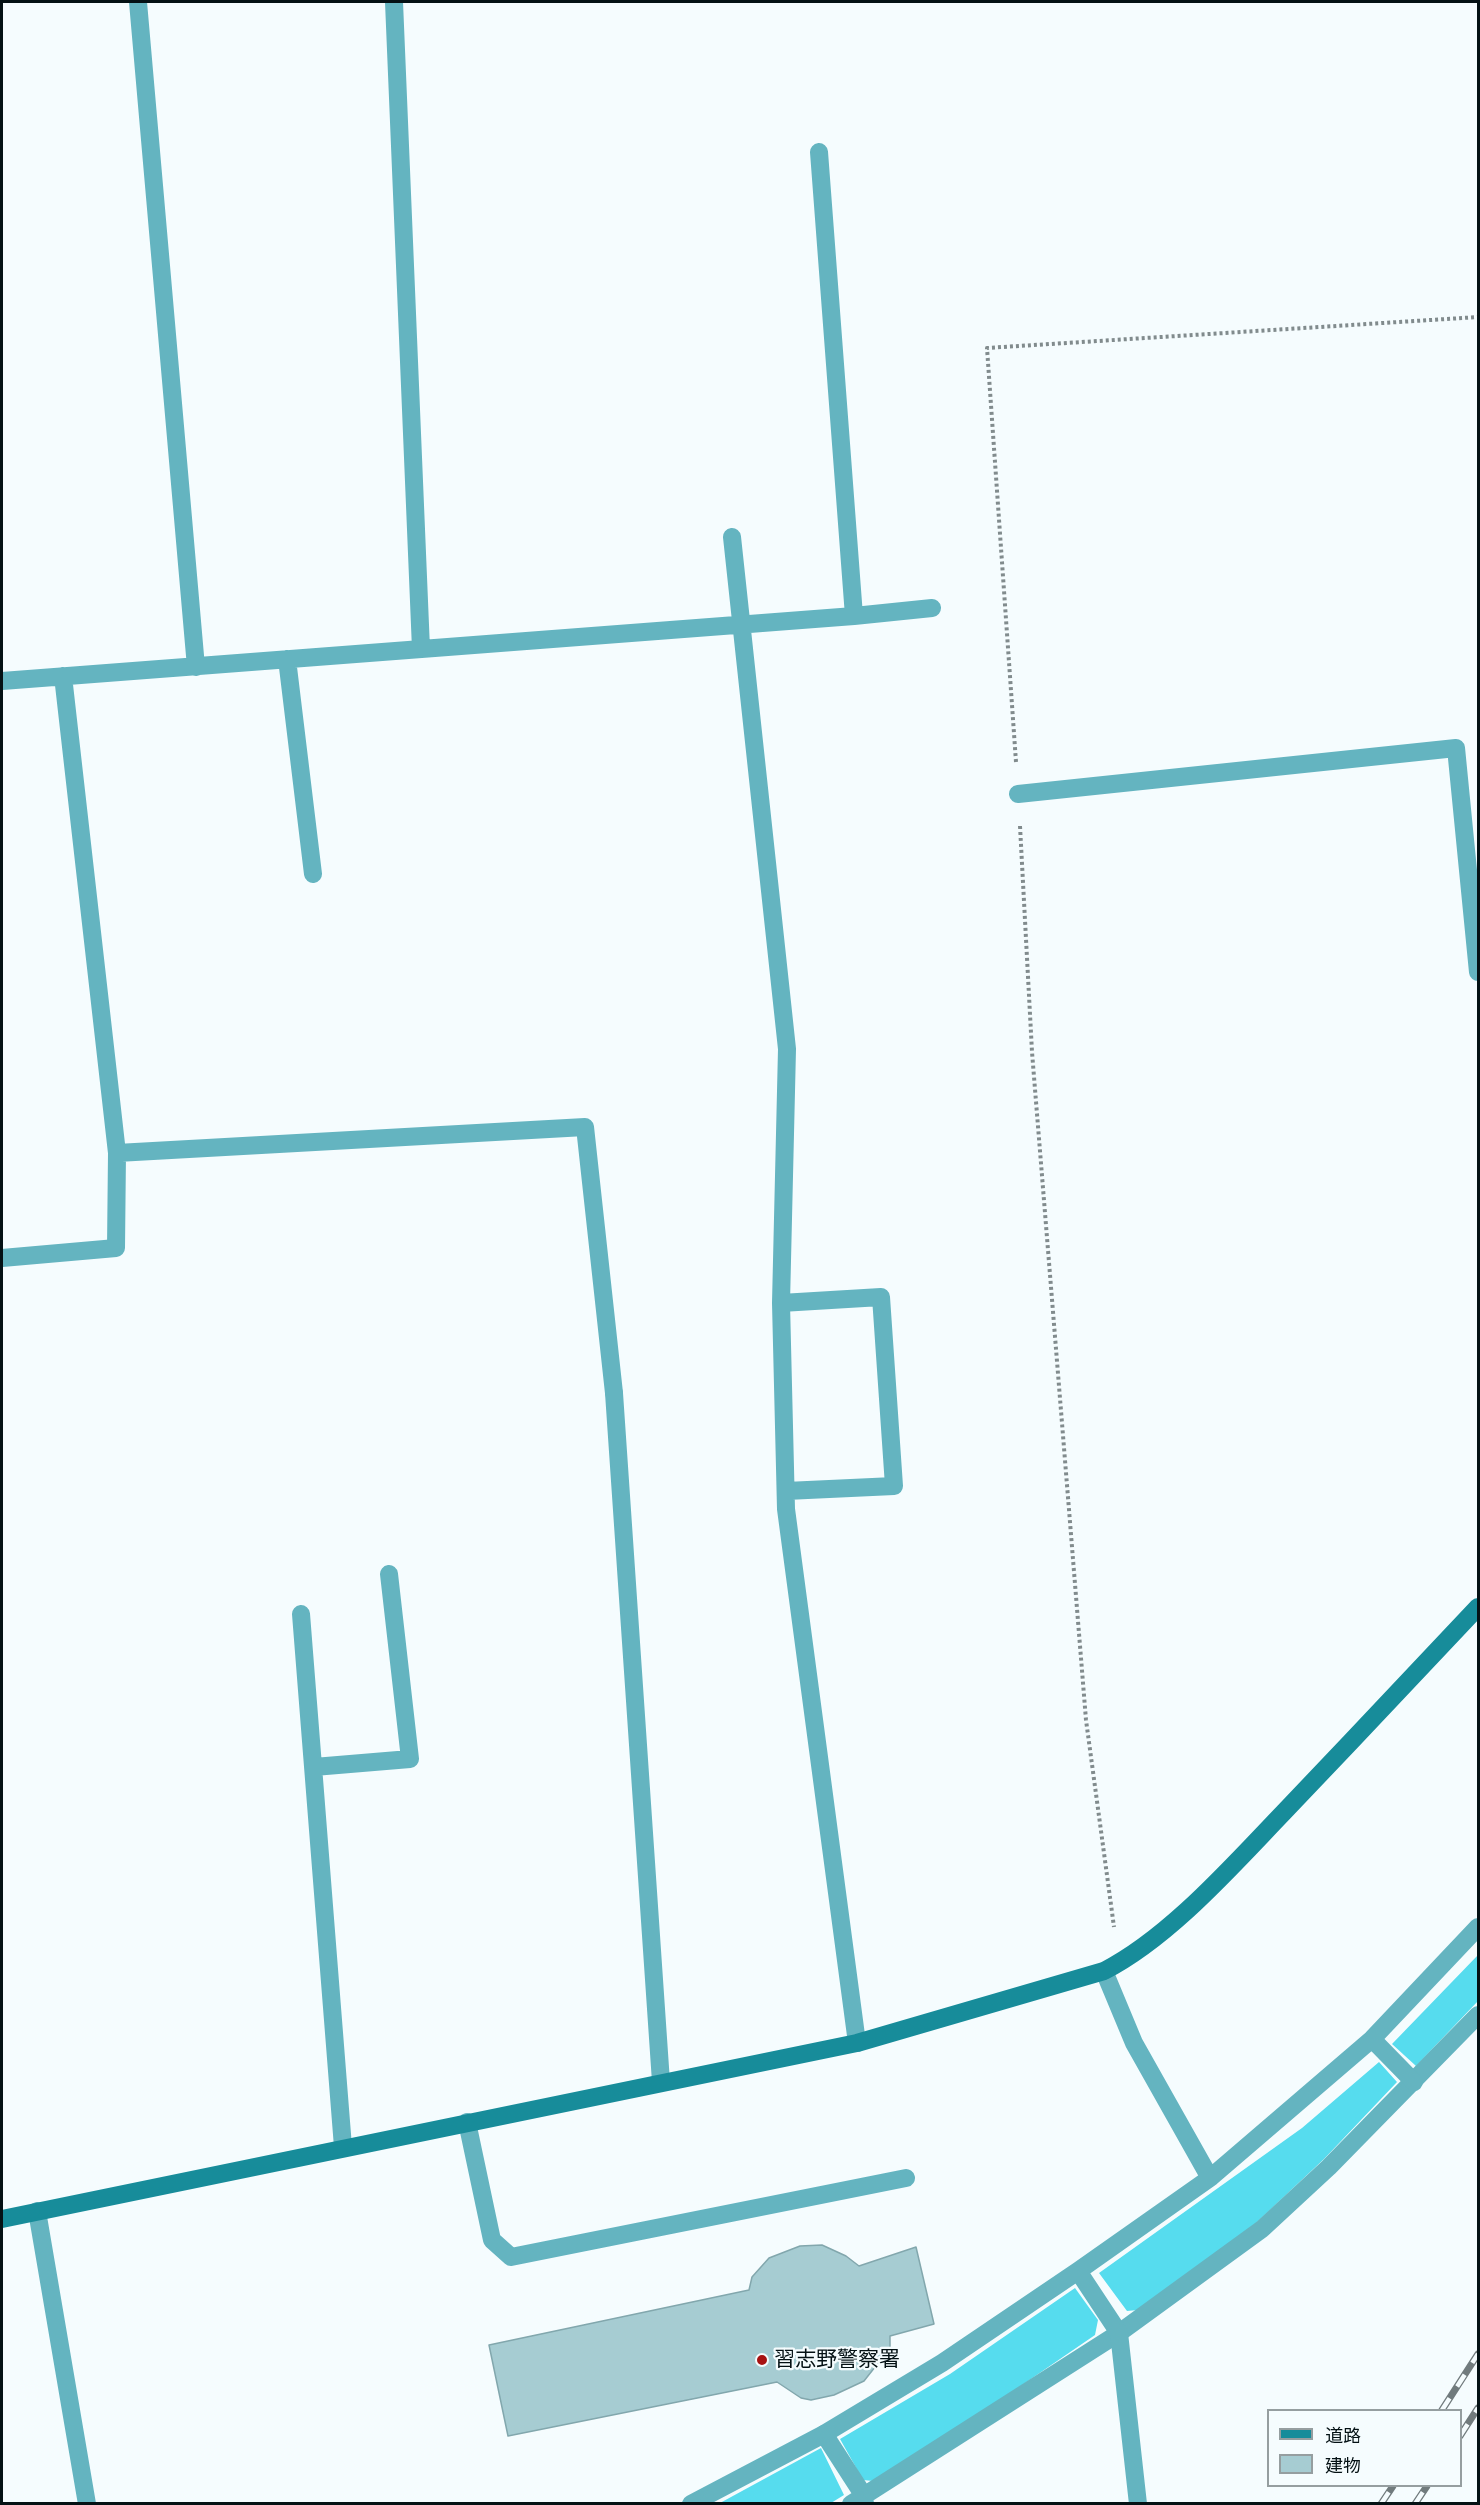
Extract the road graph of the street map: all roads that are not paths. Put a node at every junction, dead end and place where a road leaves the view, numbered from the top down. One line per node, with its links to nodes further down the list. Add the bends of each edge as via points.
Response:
1 (138, 2): 10 (street)
2 (394, 2): 8 (street)
3 (819, 152): 6 (street)
4 (732, 537): 7 (street)
5 (933, 608): 6 (street)
6 (854, 616): 7 (street)
7 (741, 623): 8 (street); 18 (street, via 787,1049)
8 (422, 649): 9 (street)
9 (287, 659): 10 (street); 14 (street)
10 (196, 667): 11 (street)
11 (63, 676): 12 (street); 16 (street)
12 (2, 681)
13 (1018, 794): 15 (street, via 1456,748)
14 (313, 874)
15 (1479, 972)
16 (117, 1153): 17 (street, via 116,1248); 29 (street, via 585,1128 614,1393)
17 (2, 1258)
18 (781, 1303): 19 (street); 19 (street, via 881,1297 894,1486)
19 (786, 1491): 28 (street)
20 (389, 1574): 23 (street, via 410,1759)
21 (1479, 1607): 25 (street, via 1172,1924)
22 (301, 1614): 23 (street)
23 (314, 1767): 32 (street)
24 (1479, 1927): 27 (street)
25 (1111, 1967): 28 (street); 34 (street, via 1134,2043)
26 (1479, 2015): 30 (street)
27 (1372, 2039): 30 (street); 34 (street)
28 (857, 2043): 29 (street)
29 (661, 2082): 31 (street)
30 (1414, 2082): 38 (street, via 1263,2229)
31 (467, 2122): 32 (street); 33 (street, via 492,2240 511,2257)
32 (343, 2147): 35 (street)
33 (906, 2178)
34 (1210, 2178): 37 (street)
35 (37, 2211): 36 (street); 42 (street)
36 (2, 2219)
37 (1078, 2271): 38 (street); 39 (street, via 942,2363)
38 (1119, 2333): 40 (street); 43 (street)
39 (824, 2434): 40 (street); 41 (street)
40 (860, 2501)
41 (697, 2502)
42 (87, 2504)
43 (1138, 2504)

